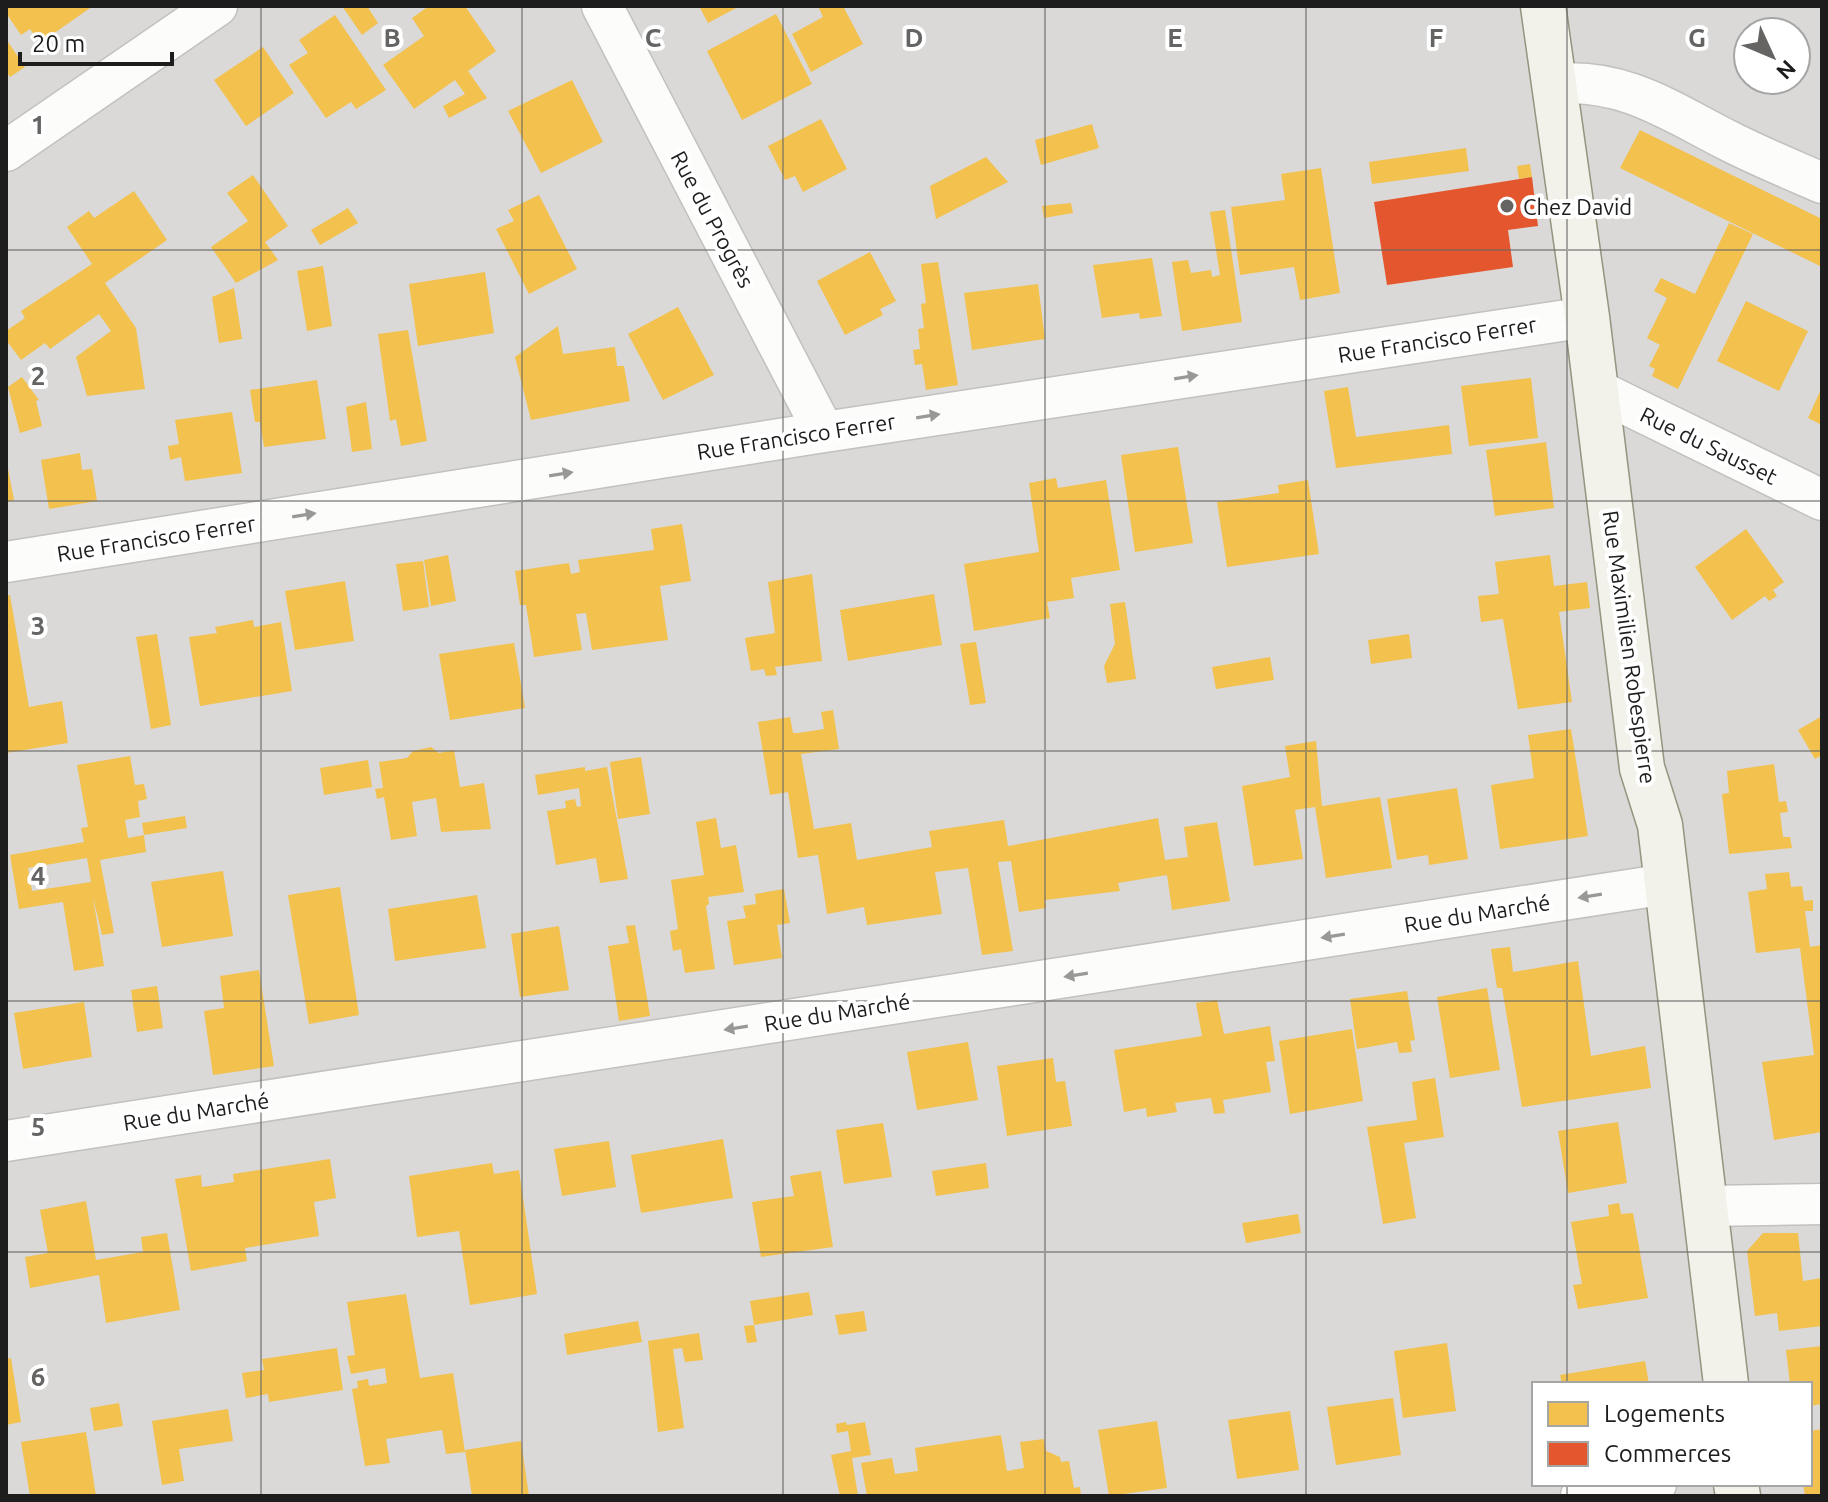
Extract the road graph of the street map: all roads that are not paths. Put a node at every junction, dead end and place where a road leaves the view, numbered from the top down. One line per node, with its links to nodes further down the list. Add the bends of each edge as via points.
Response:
1 (217, 6): 5 (street)
2 (602, 6): 9 (street, Rue du Progrès)
3 (1543, 6): 4 (street, Rue Maximilien Robespierre)
4 (1556, 84): 6 (street, via 1590,81 1653,101); 7 (street, Rue Maximilien Robespierre)
5 (6, 151)
6 (1822, 183)
7 (1587, 317): 8 (street, Rue Maximilien Robespierre); 9 (street, Rue Francisco Ferrer, one-way to 7)
8 (1597, 390): 10 (street, Rue du Sausset); 12 (street, Rue Maximilien Robespierre, via 1642,768 1660,825)
9 (824, 432): 11 (street, Rue Francisco Ferrer, one-way to 9)
10 (1822, 500)
11 (6, 562)
12 (1667, 884): 13 (street, Rue du Marché, one-way to 13); 15 (street, Rue Maximilien Robespierre)
13 (6, 1141)
14 (1822, 1204): 15 (street)
15 (1707, 1206): 16 (street, Rue Maximilien Robespierre)
16 (1726, 1382)
17 (1644, 1486): 18 (street)
18 (1581, 1496)

